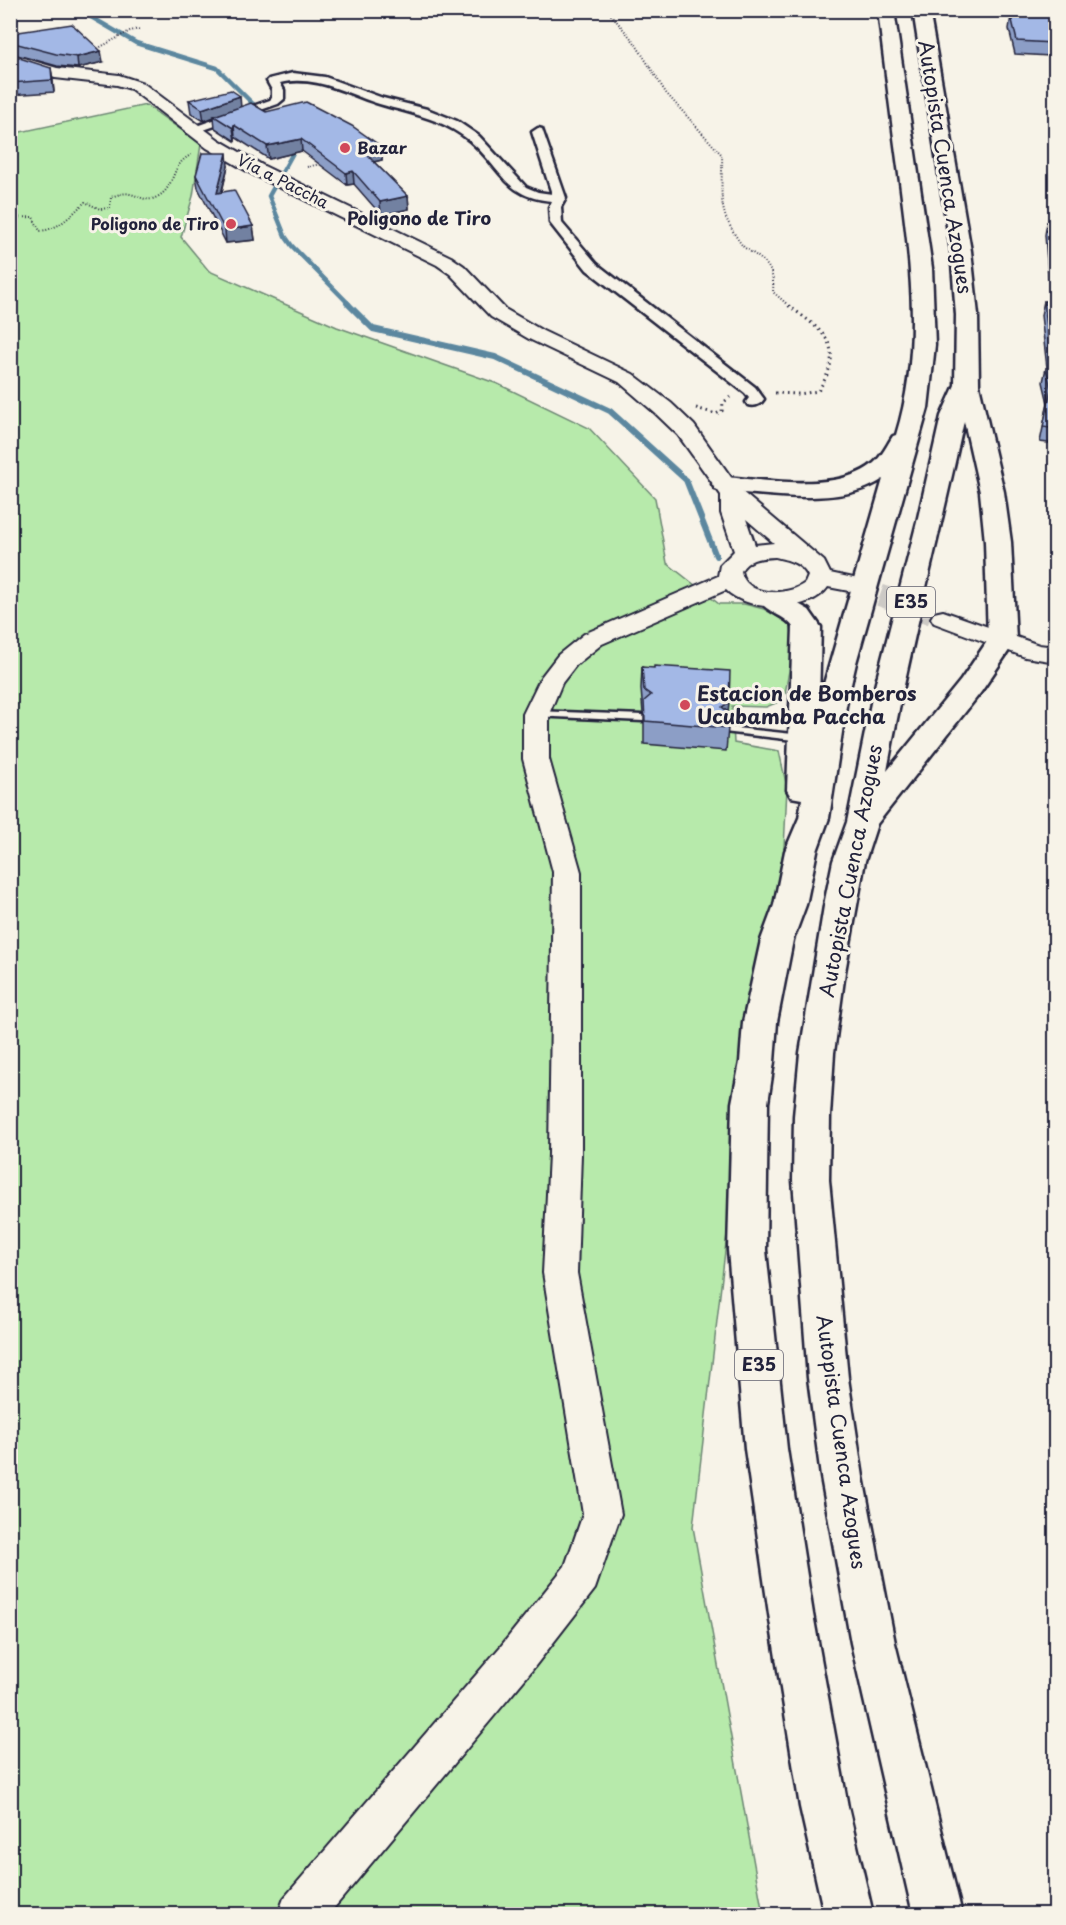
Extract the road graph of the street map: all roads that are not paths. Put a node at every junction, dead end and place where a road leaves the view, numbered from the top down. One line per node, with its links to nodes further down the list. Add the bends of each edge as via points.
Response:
1 (886, 10): 9 (highway, Autopista Cuenca Azogues / E35, via 923,291 924,345)
2 (921, 10): 7 (highway, Autopista Cuenca Azogues / E35, via 961,251)
3 (10, 59): 4 (main road, Vía a Paccha, via 55,73 119,80 136,86)
4 (191, 130): 6 (street, via 278,99 273,81 293,76 321,80 453,124 475,139 522,190); 10 (main road, Vía a Paccha, via 278,179 444,261 498,313 626,378 686,430)
5 (538, 132): 6 (street)
6 (560, 198): 8 (street, via 555,207 556,223 592,267)
7 (967, 385): 17 (highway, via 992,492); 23 (highway, Autopista Cuenca Azogues / E35, via 953,416 886,698)
8 (752, 396)
9 (911, 424): 10 (highway, via 883,468 847,485); 24 (highway, Autopista Cuenca Azogues / E35, via 842,663 831,706 814,818)
10 (728, 489): 11 (main road, Vía a Paccha); 12 (main road, Vía a Paccha)
11 (804, 557): 12 (main road, via 775,550); 13 (main road, Vía a Paccha, via 813,563)
12 (738, 566): 15 (main road, via 735,586 745,593); 19 (main road, via 592,639 567,660 550,682)
13 (821, 578): 14 (main road); 15 (main road, via 818,586 800,597)
14 (849, 584)
15 (772, 600): 22 (highway, via 799,616 807,627)
16 (943, 618): 17 (main road)
17 (1002, 640): 18 (main road); 23 (highway, via 971,686)
18 (1056, 655)
19 (536, 714): 20 (lane); 25 (main road, via 536,759 567,872 560,1273 603,1514 581,1576)
20 (643, 718)
21 (726, 730): 22 (lane)
22 (802, 738): 24 (highway)
23 (862, 822): 27 (highway, Autopista Cuenca Azogues / E35, via 849,861 828,972 813,1106 812,1180 828,1378 842,1477 873,1643)
24 (801, 851): 26 (highway, Autopista Cuenca Azogues / E35, via 760,1022 750,1103 747,1250 766,1449 791,1614 824,1807)
25 (300, 1914)
26 (848, 1914)
27 (938, 1914)

